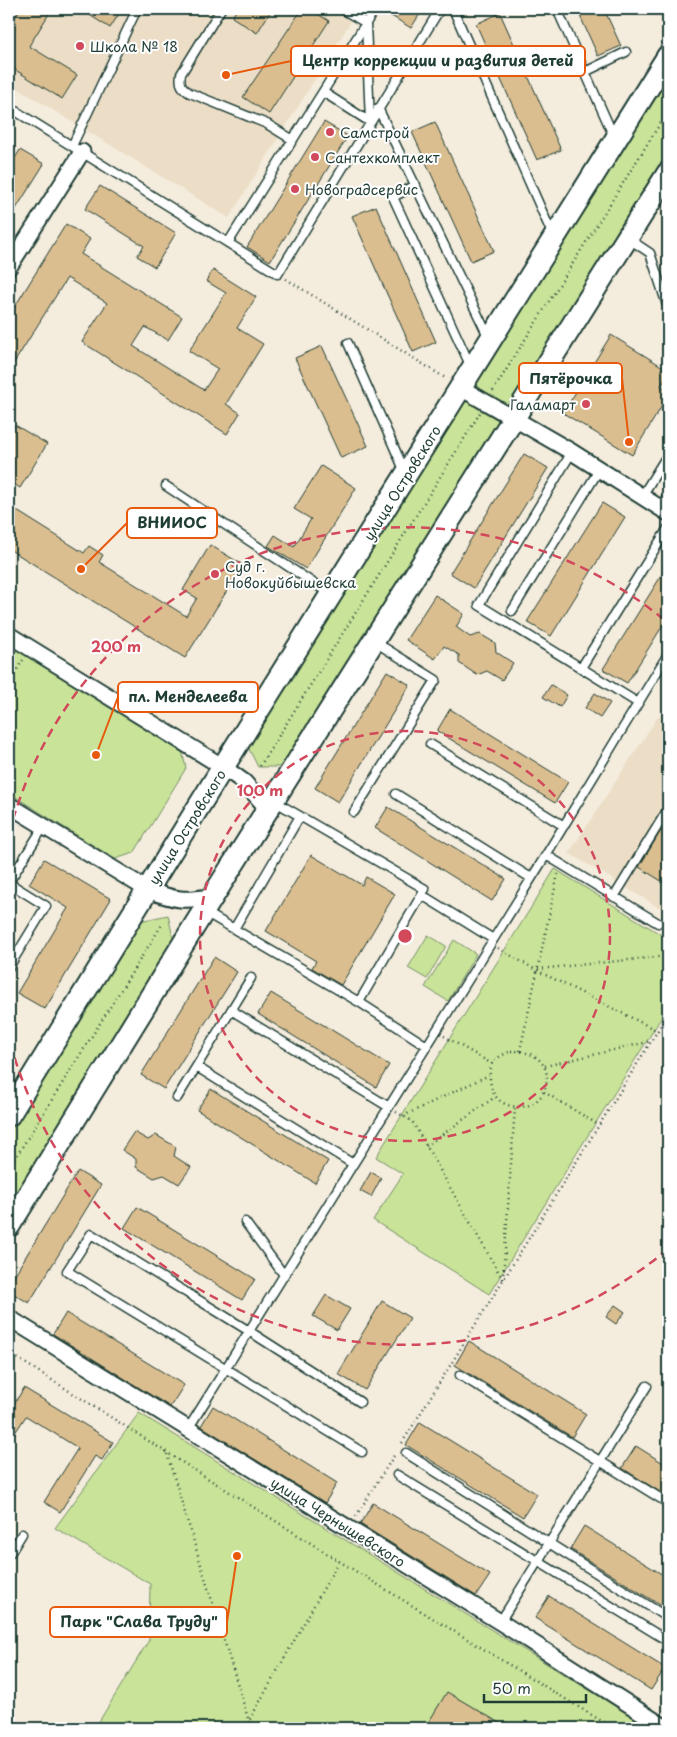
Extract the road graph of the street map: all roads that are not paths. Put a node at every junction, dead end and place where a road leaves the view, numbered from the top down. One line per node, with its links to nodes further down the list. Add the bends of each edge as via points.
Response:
1 (137, 9): 18 (lane)
2 (221, 9): 16 (lane, via 181,74 183,89 267,124)
3 (342, 9): 8 (lane)
4 (440, 9): 14 (lane)
5 (452, 9): 22 (lane)
6 (557, 9): 11 (lane)
7 (372, 10): 8 (lane)
8 (366, 23): 12 (lane); 15 (lane)
9 (626, 52): 11 (lane)
10 (668, 56): 17 (main road, улица Островского)
11 (585, 72): 17 (lane)
12 (323, 92): 15 (lane); 16 (lane)
13 (9, 107): 18 (lane)
14 (378, 108): 15 (lane); 20 (lane)
15 (370, 122): 23 (lane, via 278,274)
16 (293, 140): 23 (lane)
17 (615, 141): 22 (main road, улица Островского)
18 (77, 149): 23 (lane); 24 (street)
19 (668, 173): 21 (main road)
20 (416, 185): 26 (lane); 28 (lane, via 394,196)
21 (628, 238): 25 (lane, via 650,252); 30 (main road)
22 (554, 239): 26 (main road, улица Островского)
23 (228, 243)
24 (9, 268)
25 (668, 308)
26 (490, 341): 28 (main road, улица Островского)
27 (348, 343): 34 (lane)
28 (472, 370): 29 (main road, улица Островского)
29 (461, 388): 30 (street); 34 (main road, улица Островского)
30 (515, 419): 31 (street); 43 (main road)
31 (572, 452): 33 (street); 45 (lane, via 479,605)
32 (668, 454): 37 (lane)
33 (599, 470): 37 (street); 41 (lane)
34 (406, 476): 40 (main road, улица Островского)
35 (166, 486): 40 (lane)
36 (668, 495): 38 (lane)
37 (642, 496): 38 (street)
38 (664, 511)
39 (668, 528): 45 (lane)
40 (332, 596): 48 (main road, улица Островского)
41 (512, 611)
42 (9, 635): 48 (street)
43 (374, 641): 51 (main road); 53 (lane, via 436,680)
44 (668, 654): 46 (lane)
45 (581, 668): 46 (lane)
46 (638, 703): 56 (lane)
47 (430, 744): 56 (lane)
48 (223, 767): 51 (street); 60 (main road, улица Островского)
49 (396, 794): 58 (lane)
50 (9, 805): 55 (street)
51 (270, 805): 54 (lane); 63 (main road)
52 (668, 809): 62 (lane)
53 (354, 812)
54 (300, 816): 61 (lane, via 425,889); 65 (lane)
55 (44, 826): 59 (lane); 60 (street)
56 (564, 826): 57 (lane)
57 (546, 855): 58 (lane); 62 (lane)
58 (531, 878): 66 (lane)
59 (9, 883): 67 (lane, via 46,906)
60 (148, 890): 63 (street, via 169,898); 75 (main road, улица Островского)
61 (422, 895): 66 (lane); 69 (lane)
62 (614, 897): 64 (lane)
63 (208, 904): 65 (lane); 78 (main road)
64 (658, 923)
65 (234, 929): 69 (lane)
66 (492, 942): 71 (lane)
67 (9, 967)
68 (251, 978): 70 (lane)
69 (359, 1002): 71 (lane)
70 (232, 1010): 72 (lane); 74 (lane)
71 (427, 1046): 74 (lane)
72 (196, 1067): 73 (lane); 76 (lane)
73 (178, 1098)
74 (389, 1107): 76 (lane)
75 (9, 1115)
76 (353, 1164): 79 (lane)
77 (245, 1222): 79 (lane)
78 (9, 1226)
79 (284, 1275): 81 (lane)
80 (9, 1318): 86 (street, улица Чернышевского)
81 (249, 1331): 82 (lane); 82 (lane, via 91,1234 67,1271); 85 (lane)
82 (226, 1368): 86 (lane); 87 (lane)
83 (460, 1375): 89 (lane)
84 (647, 1386): 89 (lane)
85 (360, 1402)
86 (188, 1429): 97 (street, улица Чернышевского)
87 (362, 1452)
88 (406, 1453): 93 (lane)
89 (600, 1461): 91 (lane); 93 (lane)
90 (398, 1475): 95 (lane)
91 (668, 1503)
92 (22, 1534): 94 (lane, via 11,1552)
93 (549, 1543): 95 (lane); 96 (lane)
94 (9, 1550)
95 (538, 1561): 97 (lane); 98 (lane)
96 (668, 1618)
97 (500, 1622): 99 (street, улица Чернышевского)
98 (668, 1641)
99 (666, 1728)

